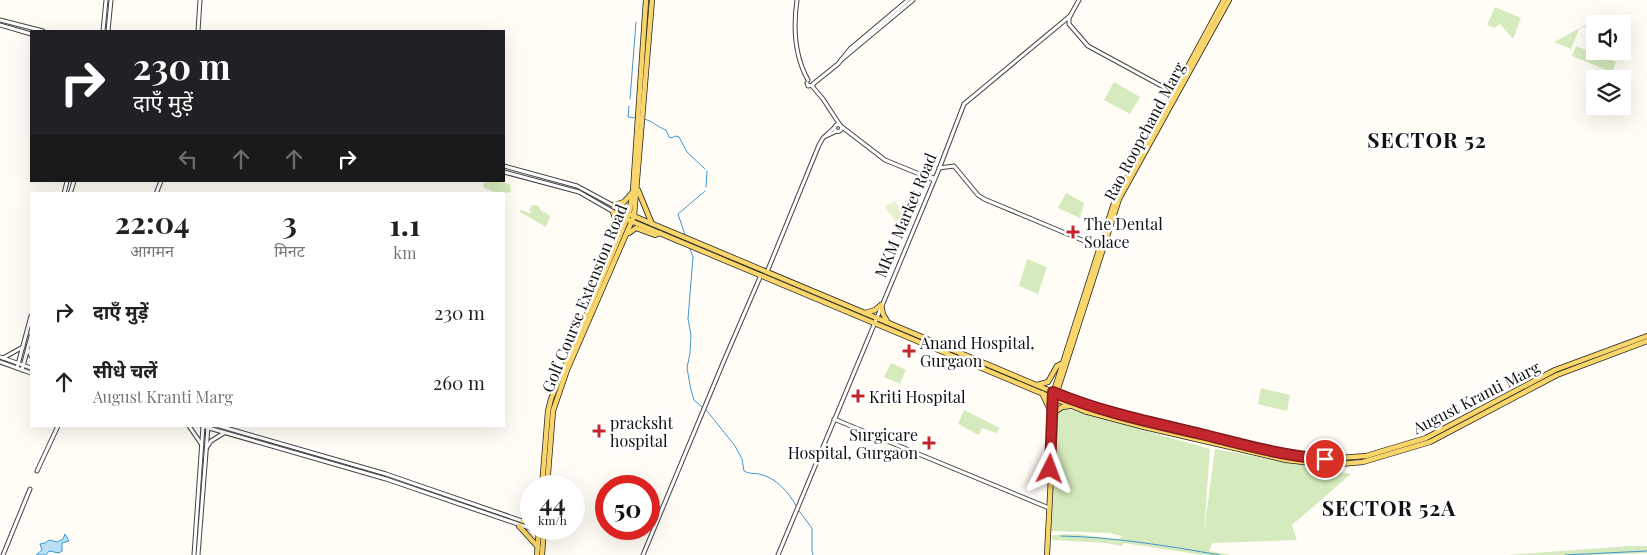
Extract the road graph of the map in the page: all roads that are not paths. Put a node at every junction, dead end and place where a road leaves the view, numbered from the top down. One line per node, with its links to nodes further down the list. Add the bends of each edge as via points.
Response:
1 (106, 0): 14 (street)
2 (111, 0): 14 (street)
3 (200, 0): 19 (street)
4 (646, 0): 24 (main road, Golf Course Extension Road)
5 (652, 0): 24 (main road, Golf Course Extension Road)
6 (796, 0): 22 (street, via 795,43)
7 (908, 0): 21 (street)
8 (913, 0): 21 (street)
9 (1079, 0): 12 (street)
10 (1224, 0): 23 (main road, Rao Roopchand Marg)
11 (1228, 0): 23 (main road, Rao Roopchand Marg)
12 (1070, 16): 23 (street, via 1070,26 1088,46 1169,90); 27 (street, MKM Market Road, via 964,104)
13 (0, 20): 16 (street)
14 (106, 23): 17 (street); 18 (street)
15 (0, 25): 20 (street)
16 (35, 30)
17 (102, 30)
18 (109, 30)
19 (198, 30)
20 (30, 34)
21 (841, 60): 22 (street)
22 (811, 82): 25 (street)
23 (1177, 91): 40 (main road, Rao Roopchand Marg, via 1119,199)
24 (641, 116): 30 (main road, Golf Course Extension Road)
25 (838, 128): 29 (street, via 895,165); 41 (street, via 819,145)
26 (505, 166): 31 (street, via 577,186)
27 (939, 169): 29 (street, MKM Market Road); 40 (street, via 954,166 984,199)
28 (505, 172): 32 (street, via 569,189)
29 (934, 179): 42 (street, MKM Market Road)
30 (635, 189): 31 (main road, via 624,202); 33 (main road, Golf Course Extension Road); 36 (main road)
31 (614, 205): 33 (street)
32 (614, 212): 34 (street); 38 (main road)
33 (632, 215): 34 (main road, Golf Course Extension Road); 35 (main road, Golf Course Extension Road); 36 (main road)
34 (626, 219): 35 (main road); 38 (main road, Golf Course Extension Road)
35 (632, 221): 37 (main road); 39 (main road, Golf Course Extension Road)
36 (653, 224): 41 (main road)
37 (660, 233): 39 (main road, via 655,235 636,228); 41 (main road)
38 (620, 234): 79 (main road, Golf Course Extension Road, via 551,399)
39 (626, 235): 80 (main road, Golf Course Extension Road, via 553,410)
40 (1101, 248): 56 (main road, Rao Roopchand Marg); 64 (main road, Rao Roopchand Marg)
41 (764, 273): 43 (main road); 45 (main road); 95 (street)
42 (881, 305): 43 (main road); 45 (street, MKM Market Road); 46 (main road)
43 (865, 313): 45 (main road)
44 (30, 320): 50 (street)
45 (875, 320): 46 (main road); 63 (main road); 67 (street, MKM Market Road)
46 (886, 322): 62 (main road)
47 (1647, 336): 76 (main road, August Kranti Marg, via 1555,370 1426,438 1366,456 1325,459 1295,456)
48 (30, 340): 51 (street)
49 (1647, 341): 76 (main road, August Kranti Marg, via 1557,375 1430,442 1364,462 1329,465 1286,460)
50 (23, 347): 53 (street); 55 (street)
51 (28, 349): 52 (street); 57 (street)
52 (30, 354)
53 (1, 358): 55 (street)
54 (0, 362): 59 (street)
55 (18, 363): 57 (street); 59 (street)
56 (1062, 364): 62 (main road, via 1057,366 1048,382); 64 (main road, Rao Roopchand Marg)
57 (23, 365): 58 (street); 60 (street)
58 (30, 366)
59 (17, 368): 60 (street)
60 (22, 370): 61 (street)
61 (30, 373)
62 (1036, 385): 64 (main road)
63 (1042, 393): 64 (main road); 66 (main road)
64 (1054, 395): 65 (main road); 66 (main road); 69 (main road)
65 (1071, 406): 66 (main road, via 1060,407); 69 (main road)
66 (1053, 414): 82 (main road)
67 (834, 419): 82 (street); 96 (street, MKM Market Road)
68 (1146, 421): 69 (main road, August Kranti Marg); 69 (main road); 76 (main road, August Kranti Marg)
69 (1138, 424): 76 (main road, August Kranti Marg)
70 (58, 427): 78 (street)
71 (191, 427): 77 (street)
72 (203, 427): 77 (street)
73 (208, 427): 75 (street); 77 (street)
74 (222, 427): 83 (street, via 386,474)
75 (224, 433): 77 (street); 84 (street, via 386,479)
76 (1211, 439)
77 (204, 447): 92 (street)
78 (37, 471)
79 (543, 475)
80 (548, 475)
81 (30, 489): 91 (street)
82 (1048, 508): 97 (main road)
83 (494, 511): 84 (street); 85 (street)
84 (492, 516): 86 (street)
85 (520, 524)
86 (520, 524)
87 (533, 540): 90 (main road)
88 (539, 540): 90 (main road)
89 (541, 540): 94 (main road)
90 (538, 547): 93 (main road)
91 (2, 555)
92 (196, 555)
93 (537, 555)
94 (542, 555)
95 (643, 555)
96 (778, 555)
97 (1046, 555)

